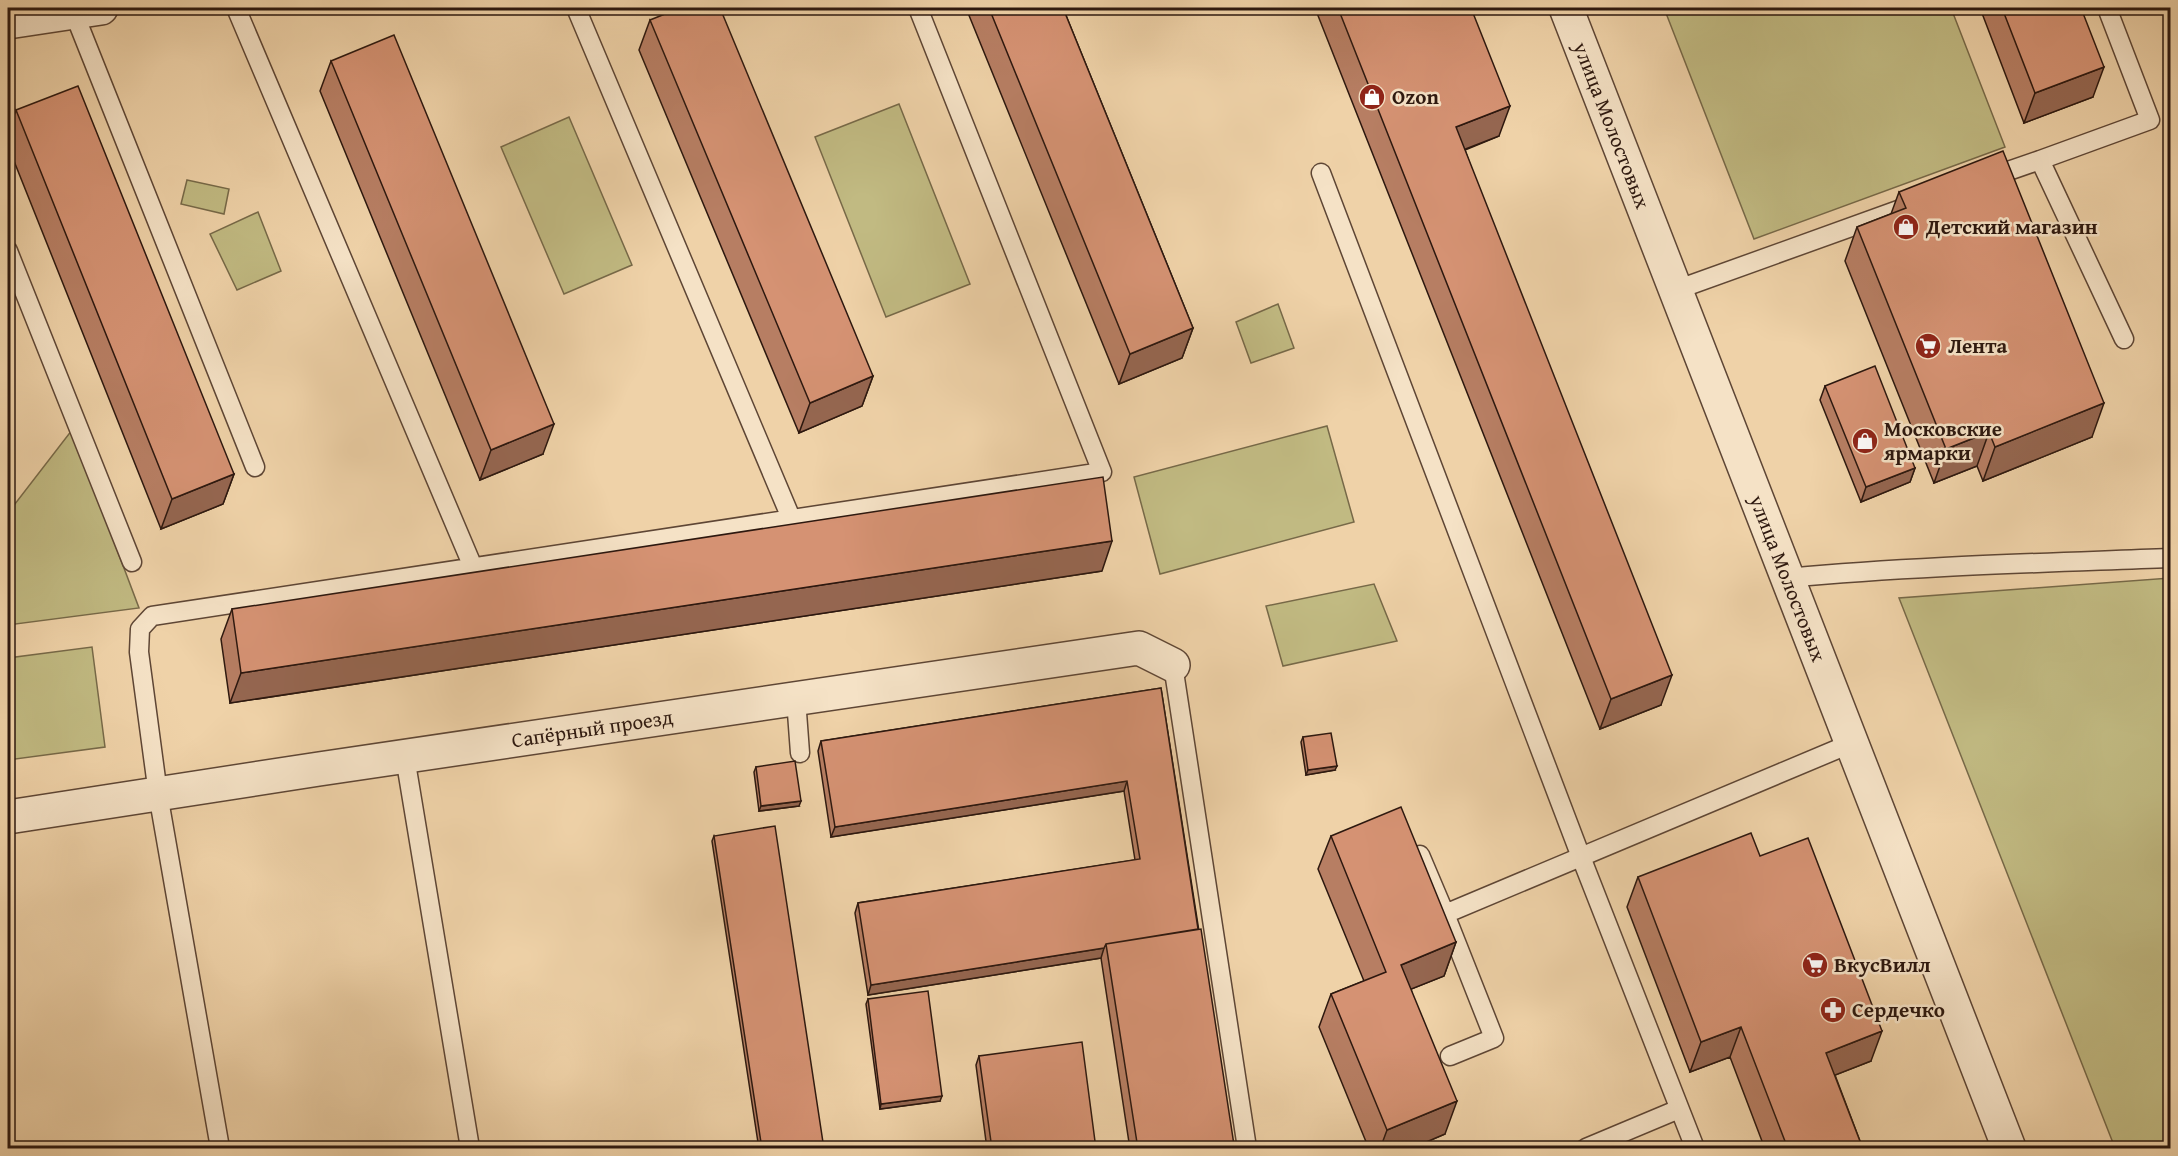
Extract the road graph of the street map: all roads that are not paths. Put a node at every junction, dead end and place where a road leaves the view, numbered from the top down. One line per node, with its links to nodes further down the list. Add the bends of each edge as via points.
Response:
1 (237, 8): 19 (lane)
2 (576, 8): 16 (lane)
3 (918, 8): 16 (lane, via 1102,472)
4 (1566, 8): 13 (street, улица Молостовых)
5 (2107, 8): 8 (lane, via 2150,120)
6 (82, 9): 7 (street); 15 (lane)
7 (8, 22)
8 (2040, 160): 10 (lane); 14 (lane)
9 (1321, 173): 29 (lane)
10 (1977, 182)
11 (1932, 198): 13 (lane)
12 (8, 251): 18 (lane)
13 (1676, 290): 20 (street, улица Молостовых)
14 (2124, 339)
15 (255, 467)
16 (791, 518): 19 (lane)
17 (2170, 558): 20 (lane, via 1930,567)
18 (132, 562)
19 (473, 567): 26 (lane, via 152,616 141,629 139,652)
20 (1788, 578): 23 (street, улица Молостовых)
21 (1173, 664): 22 (street, Сапёрный проезд, via 1139,648); 35 (lane)
22 (796, 699): 24 (lane); 25 (street, Сапёрный проезд)
23 (1852, 743): 29 (lane); 38 (street, улица Молостовых)
24 (800, 753)
25 (405, 757): 26 (street, Сапёрный проезд); 34 (lane)
26 (158, 794): 27 (street, Сапёрный проезд); 33 (lane)
27 (8, 817)
28 (1415, 843): 30 (lane)
29 (1581, 858): 30 (lane); 32 (lane)
30 (1445, 914): 31 (lane, via 1494,1038)
31 (1450, 1056)
32 (1678, 1109): 36 (lane); 37 (lane)
33 (220, 1149)
34 (470, 1149)
35 (1247, 1149)
36 (1586, 1149)
37 (1695, 1149)
38 (2009, 1149)

